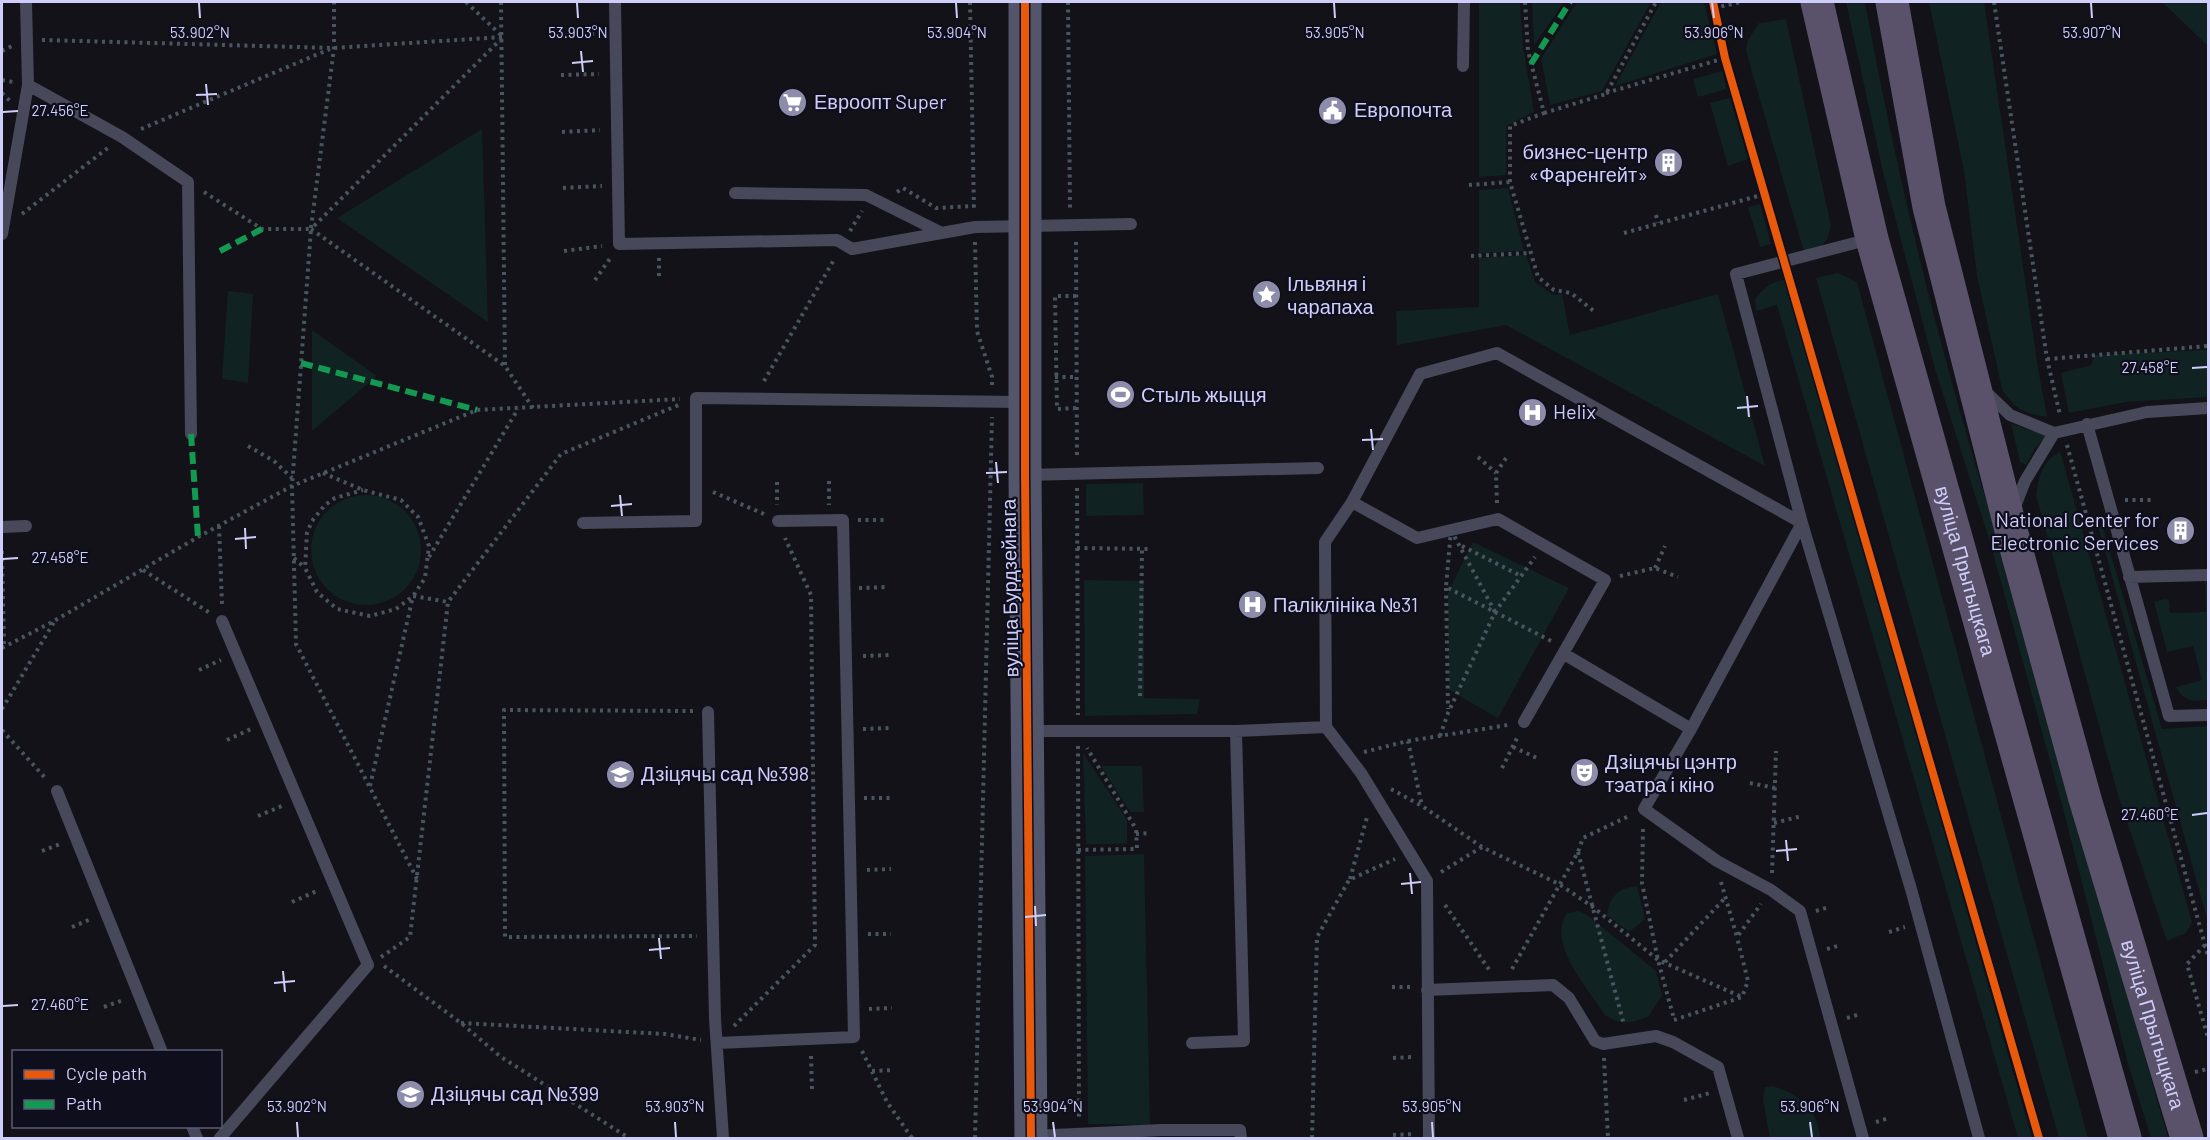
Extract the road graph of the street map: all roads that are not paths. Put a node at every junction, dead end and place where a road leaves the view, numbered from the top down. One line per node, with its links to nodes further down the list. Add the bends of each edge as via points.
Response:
1 (26, 2): 8 (lane)
2 (615, 2): 13 (lane, via 619,243 837,240 852,249)
3 (1025, 2): 11 (street, вуліца Бурдзейнага)
4 (1464, 2): 7 (lane)
5 (1817, 2): 14 (main road, вуліца Прытыцкага)
6 (1892, 2): 15 (main road, вуліца Прытыцкага, via 1929,207)
7 (1462, 66)
8 (28, 85): 12 (lane); 20 (lane, via 122,137 188,182)
9 (735, 193): 13 (lane, via 866,195)
10 (1131, 224): 11 (lane)
11 (1026, 227): 13 (lane); 16 (street, вуліца Бурдзейнага)
12 (2, 232)
13 (940, 232)
14 (1872, 238): 27 (lane, via 1736,274); 54 (main road, вуліца Прытыцкага)
15 (1972, 379): 19 (lane, via 2010,415); 25 (main road, вуліца Прытыцкага)
16 (1026, 402): 22 (street, вуліца Бурдзейнага); 26 (lane, via 696,398 696,521)
17 (2208, 408): 18 (lane, via 2147,412)
18 (2087, 424): 19 (lane); 31 (lane)
19 (2054, 433): 25 (lane, via 2025,481)
20 (191, 434)
21 (1318, 468): 22 (lane)
22 (1025, 475): 39 (street, вуліца Бурдзейнага)
23 (1352, 502): 27 (lane, via 1420,374 1497,353); 33 (lane, via 1418,537 1498,519 1605,580); 37 (lane, via 1326,542)
24 (778, 521): 43 (lane, via 843,520 855,1037)
25 (2009, 521): 55 (main road, вуліца Прытыцкага, via 2085,799)
26 (582, 523)
27 (1802, 523): 38 (lane); 53 (lane)
28 (26, 526): 29 (lane)
29 (2, 527)
30 (2208, 575): 31 (lane)
31 (2129, 577): 35 (lane, via 2169,716)
32 (222, 621): 47 (lane, via 368,964)
33 (1565, 651): 36 (lane); 38 (lane)
34 (708, 712): 43 (lane)
35 (2208, 715)
36 (1524, 722)
37 (1326, 727): 40 (lane); 42 (lane, via 1361,773 1427,881)
38 (1691, 729): 52 (lane, via 1644,809 1717,861 1800,910)
39 (1028, 731): 40 (lane); 46 (street, вуліца Бурдзейнага)
40 (1236, 731): 44 (lane, via 1244,1041)
41 (57, 791): 45 (lane)
42 (1427, 990): 50 (lane); 51 (lane, via 1553,985 1569,998 1596,1041 1603,1044 1656,1036 1673,1042 1718,1067)
43 (717, 1043): 48 (lane)
44 (1192, 1043)
45 (161, 1050)
46 (1031, 1137): 49 (lane, via 1240,1130)
47 (220, 1138)
48 (723, 1138)
49 (1240, 1138)
50 (1429, 1138)
51 (1738, 1138)
52 (1863, 1138)
53 (1979, 1138)
54 (2125, 1138)
55 (2187, 1138)

